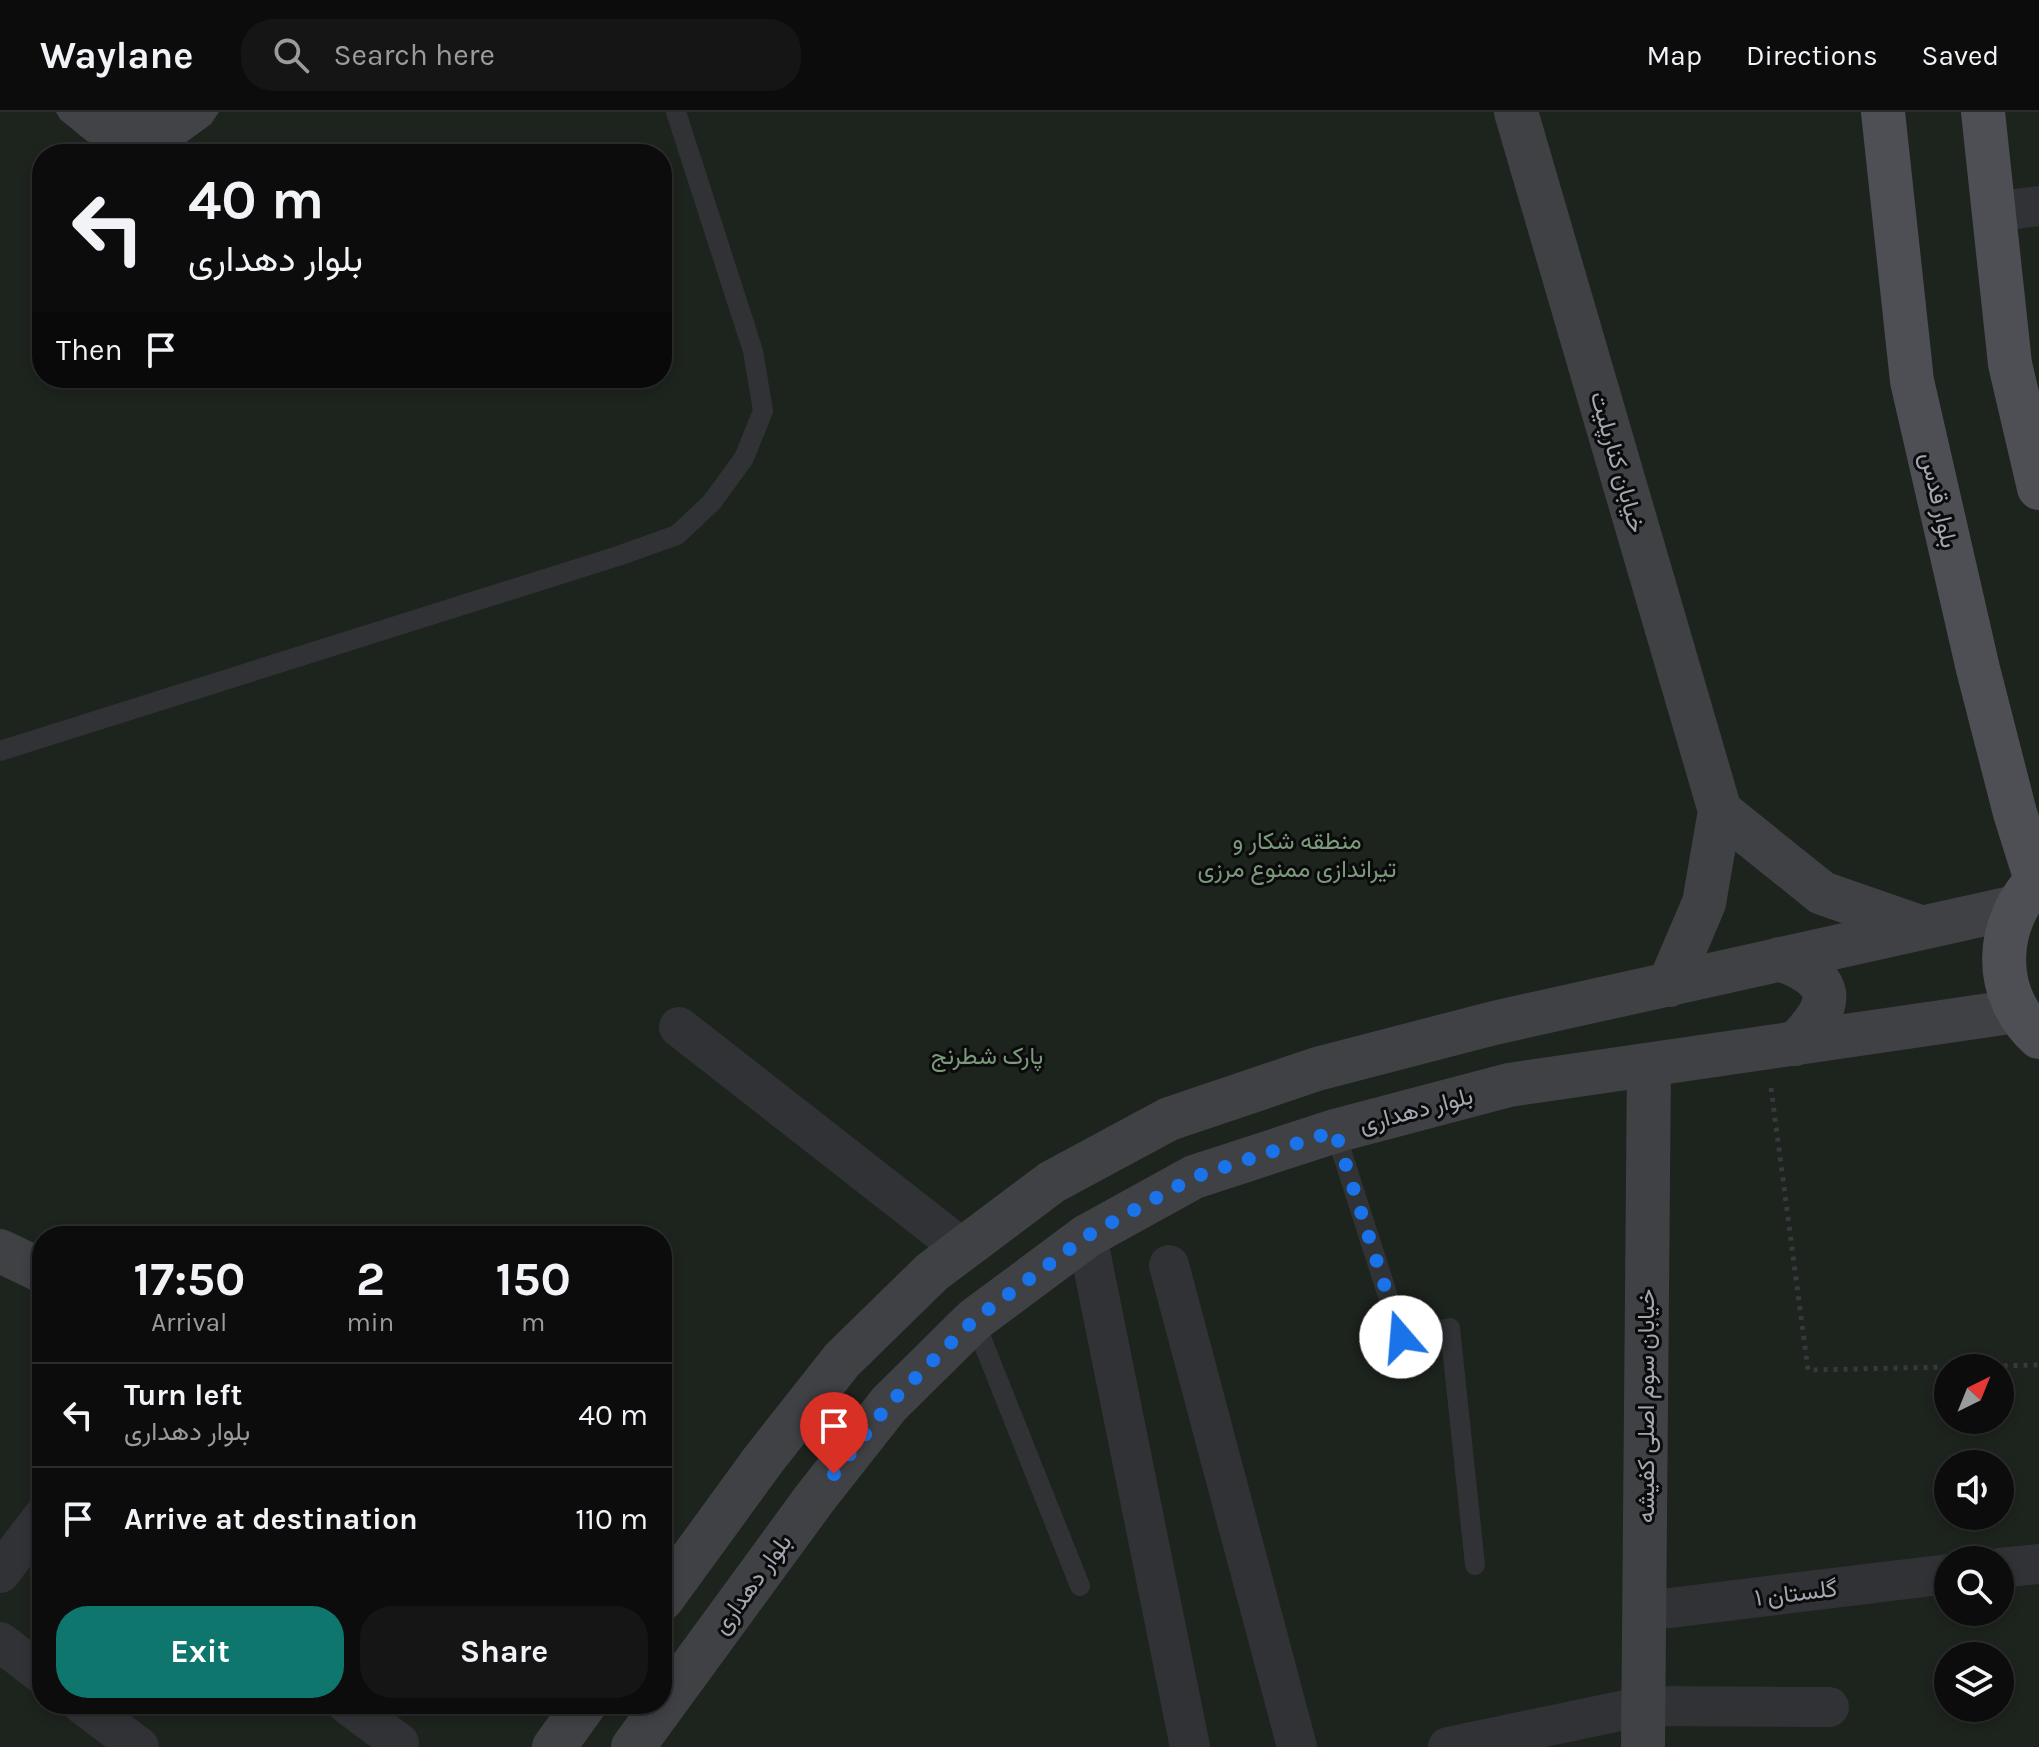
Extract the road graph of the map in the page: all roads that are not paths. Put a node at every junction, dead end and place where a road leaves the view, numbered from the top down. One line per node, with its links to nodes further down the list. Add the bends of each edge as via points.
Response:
1 (676, 112): 8 (lane, via 753,351 763,411 744,458 712,502 677,535 618,556)
2 (1516, 112): 9 (main road, خیابان کنارپلیت)
3 (1883, 112): 10 (main road, بلوار قدس, via 1912,381)
4 (1983, 112): 6 (main road)
5 (2039, 206): 6 (street)
6 (1993, 212): 7 (main road, via 2010,364)
7 (2039, 488)
8 (0, 751)
9 (1720, 811): 11 (main road, via 1822,893); 13 (main road, خیابان کنارپلیت, via 1704,903)
10 (2031, 889): 11 (main road); 14 (main road, via 2008,927 2003,948 2009,992)
11 (1920, 927): 12 (main road)
12 (1779, 959): 13 (main road); 16 (main road, via 1818,979 1826,996 1812,1027)
13 (1669, 985): 20 (main road, via 1331,1065 1169,1119 1052,1182)
14 (2028, 1024): 16 (main road, بلوار دهداری)
15 (679, 1027): 20 (street)
16 (1781, 1046): 17 (main road, بلوار دهداری)
17 (1649, 1065): 18 (main road, بلوار دهداری, via 1509,1085); 33 (main road, خیابان سوم اصلی کفیشه)
18 (1335, 1131): 19 (main road, بلوار دهداری, via 1194,1177); 27 (lane, via 1401,1337 1450,1328)
19 (1087, 1236): 24 (main road, بلوار دهداری); 47 (street)
20 (963, 1249): 31 (main road, via 932,1272 842,1360)
21 (0, 1251): 23 (main road)
22 (1169, 1265): 48 (street)
23 (32, 1266)
24 (974, 1320): 32 (lane); 36 (main road, بلوار دهداری, via 889,1404)
25 (32, 1531): 29 (street)
26 (2039, 1564): 28 (street)
27 (1475, 1565)
28 (2014, 1567)
29 (0, 1573)
30 (1934, 1576): 33 (street, گلستان ۱)
31 (672, 1585)
32 (1080, 1586)
33 (1645, 1611): 42 (main road, خیابان سوم اصلی کفیشه)
34 (0, 1642): 35 (street)
35 (32, 1666)
36 (672, 1694)
37 (1829, 1707): 42 (street)
38 (95, 1714): 44 (street)
39 (360, 1714): 43 (street)
40 (578, 1714): 45 (main road)
41 (657, 1714): 46 (main road, بلوار دهداری)
42 (1644, 1726): 49 (street)
43 (399, 1743)
44 (139, 1747)
45 (554, 1747)
46 (633, 1747)
47 (1190, 1747)
48 (1297, 1747)
49 (1448, 1747)

